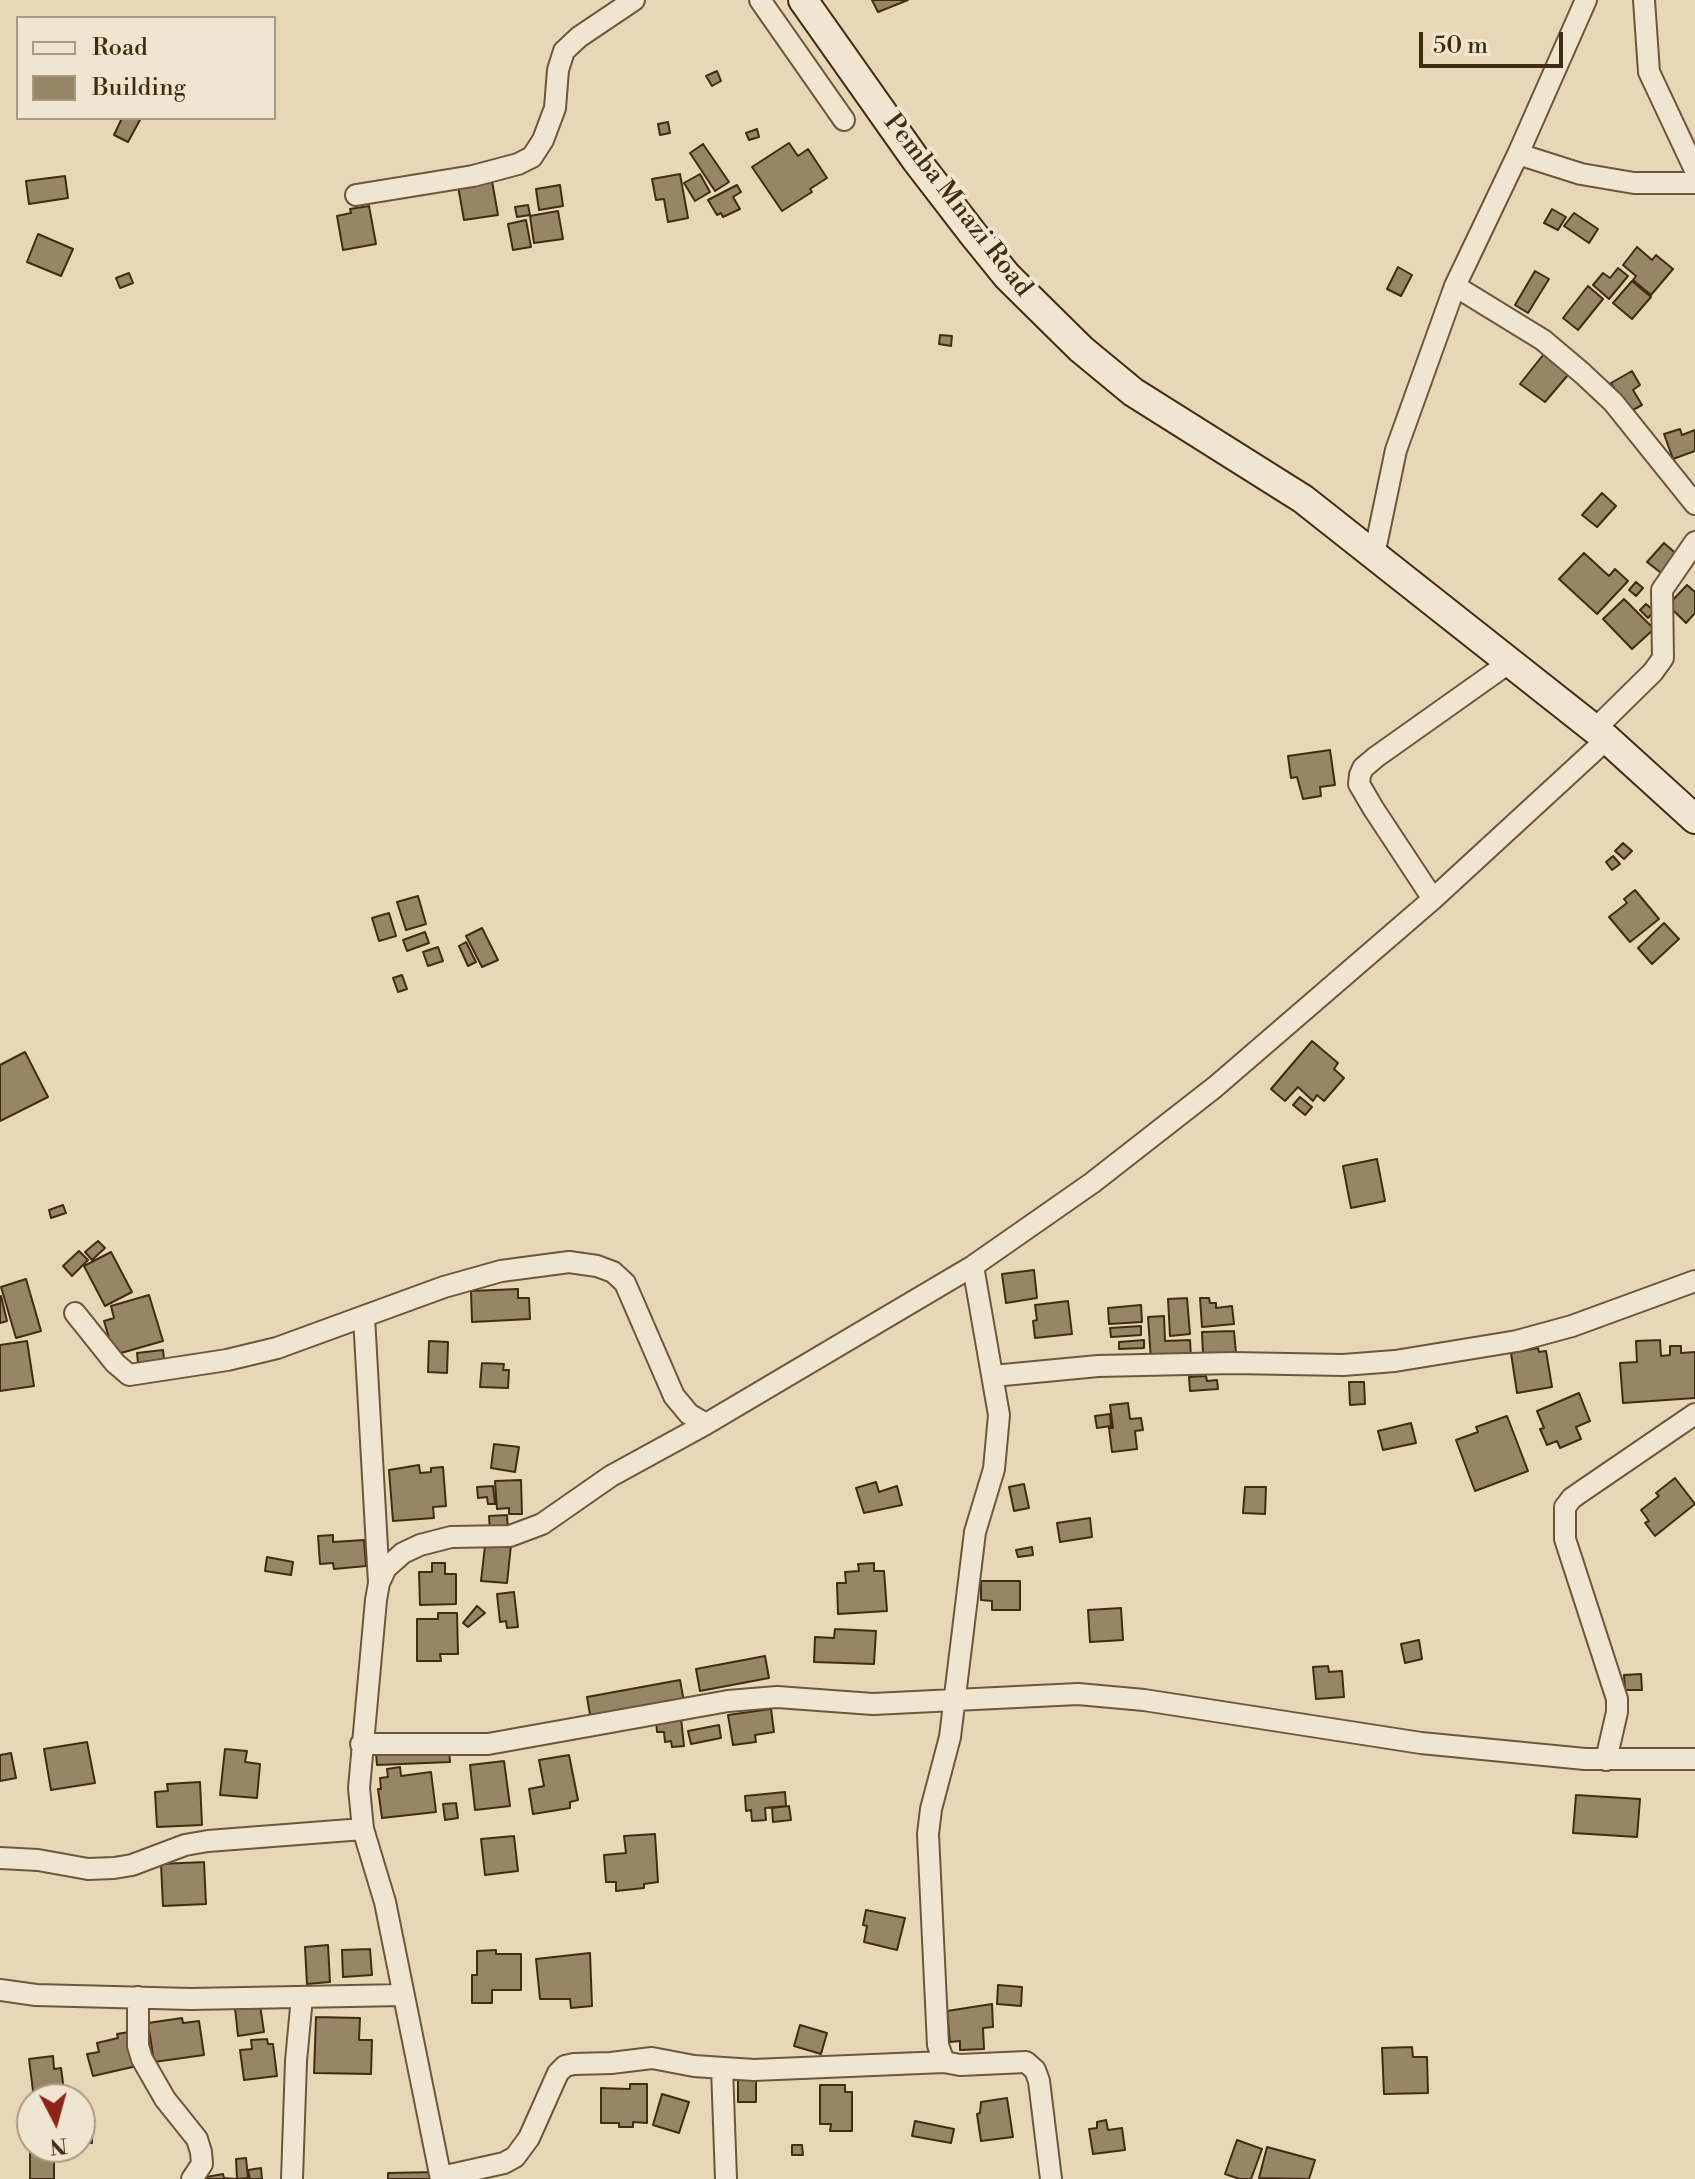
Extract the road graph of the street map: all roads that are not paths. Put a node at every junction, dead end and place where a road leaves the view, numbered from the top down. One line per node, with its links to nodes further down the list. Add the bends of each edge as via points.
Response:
1 (634, 0): 10 (street, via 564,51 555,108 532,157 473,176)
2 (803, 0): 15 (main road, Pemba Mnazi Road, via 916,160 1007,276 1081,349 1133,392 1303,499)
3 (1586, 0): 7 (street)
4 (1644, 0): 8 (street, via 1649,72)
5 (757, 1): 6 (street)
6 (844, 120)
7 (1518, 154): 9 (street, via 1581,174 1634,183); 12 (street)
8 (1695, 170)
9 (1685, 183): 11 (street)
10 (356, 195)
11 (1695, 197)
12 (1455, 286): 13 (street, via 1543,340 1582,373 1613,402); 15 (street, via 1396,450)
13 (1695, 504)
14 (1695, 542): 17 (street, via 1662,590 1663,658)
15 (1374, 555): 16 (main road, Pemba Mnazi Road)
16 (1510, 662): 17 (main road, Pemba Mnazi Road); 19 (street, via 1376,757 1360,775 1359,784 1373,808)
17 (1601, 734): 18 (main road, Pemba Mnazi Road); 19 (street)
18 (1695, 819)
19 (1433, 899): 20 (street, via 1215,1087 1092,1183)
20 (973, 1266): 24 (street); 26 (street)
21 (1695, 1281): 24 (street, via 1517,1341 1395,1361 1098,1366)
22 (75, 1313): 23 (street, via 129,1375 277,1348)
23 (364, 1317): 26 (street, via 501,1271 569,1262 597,1266 625,1283 674,1396); 27 (street)
24 (993, 1376): 28 (street, via 997,1446 975,1532)
25 (1695, 1414): 31 (street, via 1565,1507 1565,1539 1617,1699)
26 (706, 1424): 27 (street, via 611,1476 526,1532 451,1537 420,1545 386,1568)
27 (379, 1583): 29 (street)
28 (955, 1699): 29 (street, via 873,1704 777,1697 488,1744); 31 (street, via 1078,1694 1144,1700 1421,1743); 38 (street, via 928,1834 938,2045)
29 (361, 1744): 32 (street)
30 (1695, 1759): 31 (street)
31 (1606, 1760)
32 (363, 1829): 33 (street, via 208,1841 114,1868); 35 (street, via 385,1902)
33 (0, 1858)
34 (0, 1990): 36 (street)
35 (403, 1995): 37 (street); 40 (street)
36 (138, 1997): 37 (street); 41 (street, via 142,2059 201,2152 202,2164)
37 (302, 1997): 42 (street)
38 (944, 2062): 39 (street); 44 (street, via 1026,2062 1035,2070)
39 (722, 2068): 40 (street, via 652,2058 565,2066 515,2157); 43 (street)
40 (441, 2178)
41 (192, 2179)
42 (292, 2179)
43 (726, 2179)
44 (1051, 2179)

